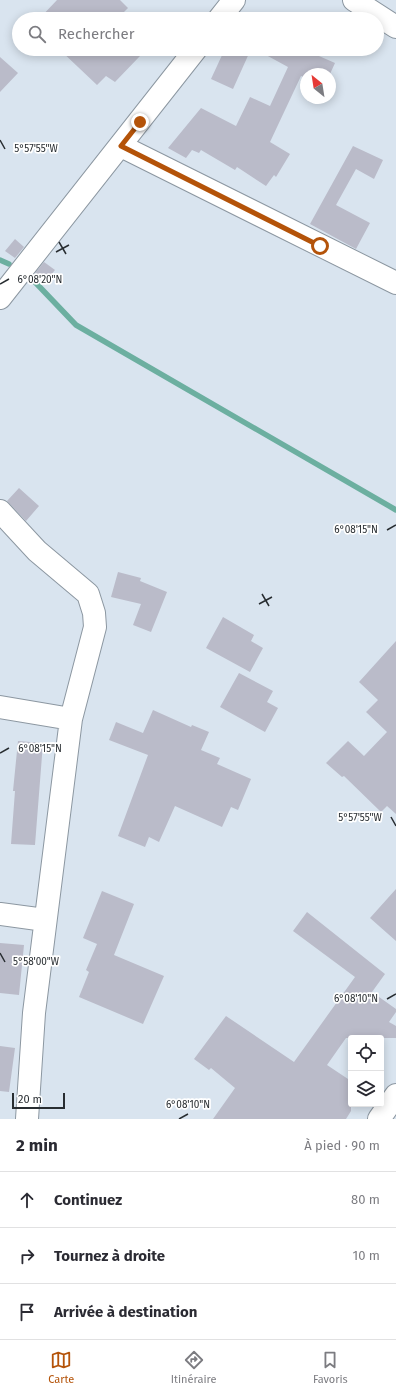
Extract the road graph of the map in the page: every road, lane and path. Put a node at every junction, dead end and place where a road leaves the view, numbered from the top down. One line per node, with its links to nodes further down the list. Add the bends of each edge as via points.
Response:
1 (234, 0): 3 (street)
2 (354, 0): 4 (street)
3 (225, 12)
4 (373, 12)
5 (384, 19): 6 (street)
6 (396, 27)
7 (191, 56): 8 (street)
8 (121, 146): 9 (street); 10 (street)
9 (396, 283)
10 (0, 298)
11 (0, 511): 13 (street, via 37,551 88,594 94,612 95,627)
12 (0, 707): 13 (street)
13 (71, 719): 15 (street)
14 (0, 914): 15 (street)
15 (45, 920): 17 (street, via 34,1014)
16 (396, 1095): 18 (street)
17 (27, 1119)
18 (379, 1119)

